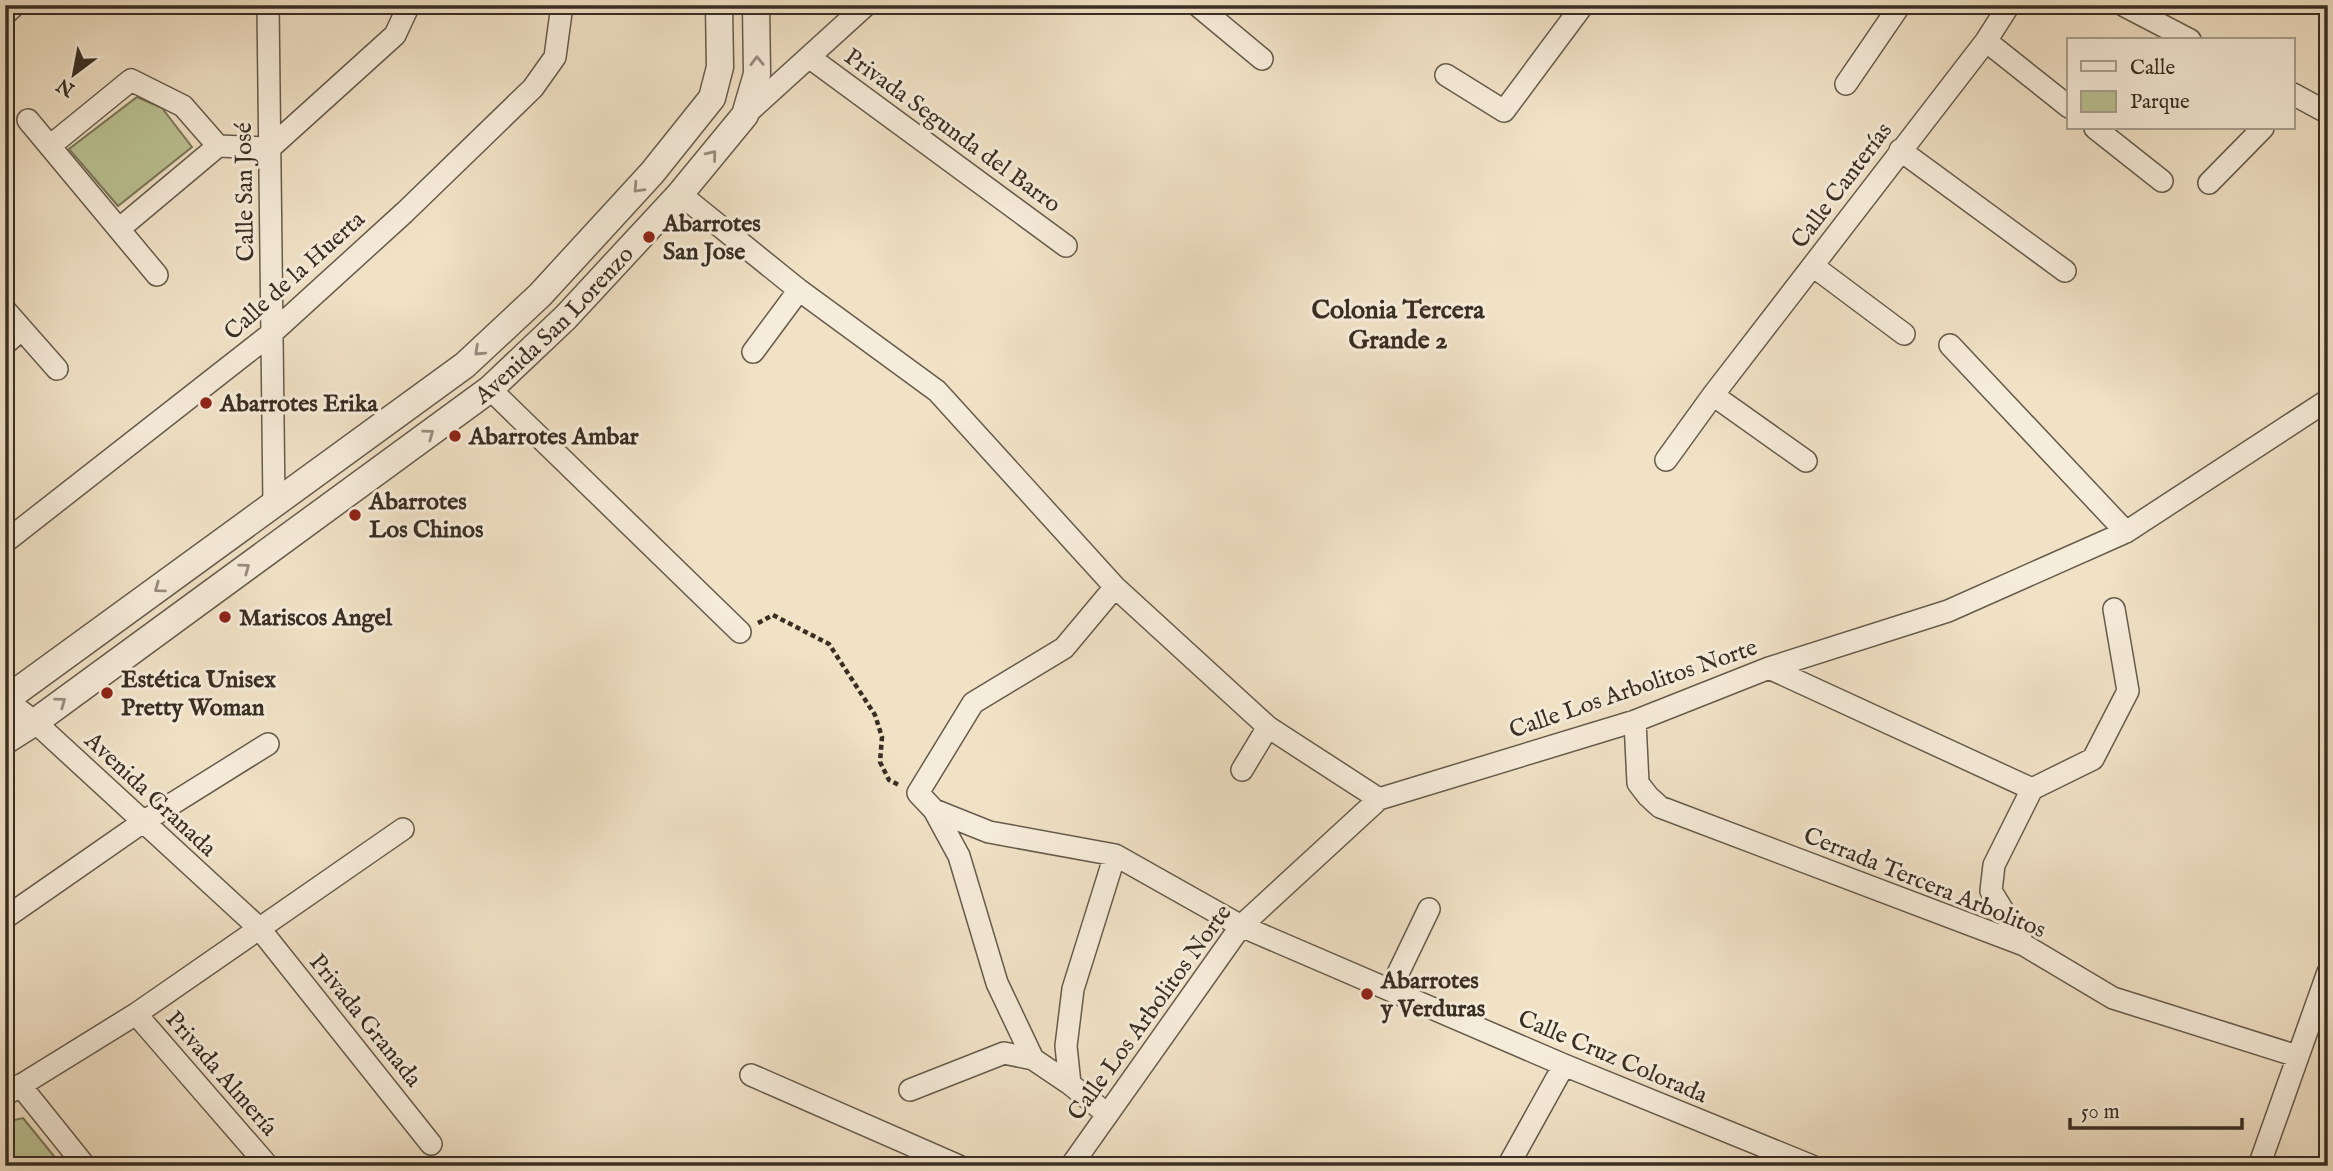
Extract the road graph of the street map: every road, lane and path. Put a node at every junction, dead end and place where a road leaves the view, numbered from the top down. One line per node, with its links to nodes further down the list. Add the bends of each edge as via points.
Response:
1 (15, 5): 13 (street)
2 (268, 5): 30 (street, Calle San José)
3 (409, 5): 30 (street, via 396,35)
4 (562, 5): 43 (street, Calle de la Huerta, via 555,57 533,88)
5 (719, 5): 21 (street, Avenida San Lorenzo, via 720,67)
6 (756, 5): 24 (street, Avenida San Lorenzo, one-way to 6, via 757,74)
7 (866, 5): 16 (street)
8 (1197, 5): 17 (street)
9 (1583, 5): 18 (street, via 1504,111)
10 (1900, 5): 19 (street)
11 (2009, 5): 15 (street, Calle Canterías)
12 (2123, 5): 14 (street)
13 (5, 14)
14 (2186, 38)
15 (1986, 41): 22 (street); 31 (street, Calle Canterías)
16 (809, 57): 24 (street); 36 (street, Privada Segunda del Barro)
17 (1262, 59)
18 (1447, 75)
19 (1846, 84)
20 (2294, 96): 23 (street)
21 (712, 98): 24 (street); 54 (street, Avenida San Lorenzo, one-way to 54, via 606,224 540,295 465,365)
22 (2067, 105)
23 (2327, 111)
24 (745, 115): 34 (street, Avenida San Lorenzo, one-way to 24)
25 (28, 120): 28 (street)
26 (2098, 130): 32 (street)
27 (2261, 130): 33 (street)
28 (50, 146): 29 (street, via 131,80 183,106); 35 (street)
29 (218, 146): 30 (street); 35 (street)
30 (270, 148): 43 (street, Calle San José)
31 (1900, 150): 37 (street, Calle Canterías); 38 (street)
32 (2162, 181)
33 (2209, 183)
34 (680, 194): 40 (street); 49 (street, Avenida San Lorenzo, via 566,317)
35 (119, 229): 39 (street)
36 (1066, 246)
37 (1813, 266): 44 (street); 50 (street, Calle Canterías)
38 (2065, 271)
39 (158, 275)
40 (799, 290): 47 (street); 57 (street, via 937,391)
41 (5, 310): 42 (street)
42 (22, 329): 45 (street); 48 (street)
43 (272, 333): 54 (street, Calle San José); 56 (street, Calle de la Huerta)
44 (1904, 334)
45 (5, 344)
46 (1950, 345): 55 (street)
47 (753, 352)
48 (57, 369)
49 (490, 389): 59 (street); 63 (street, Avenida San Lorenzo, one-way to 49)
50 (1713, 395): 52 (street, Calle Canterías); 53 (street)
51 (2328, 400): 55 (street, Calle Los Arbolitos Norte)
52 (1666, 460)
53 (1806, 461)
54 (274, 504): 61 (street, Avenida San Lorenzo, one-way to 61)
55 (2126, 533): 60 (street, Calle Los Arbolitos Norte, via 1948,611)
56 (5, 542)
57 (1115, 587): 64 (street); 69 (street, via 1064,648 973,703)
58 (2114, 609): 68 (street, via 2128,691 2093,759)
59 (740, 632): 69 (path, via 773,615 829,643 875,715 882,737 880,762 889,780)
60 (1769, 668): 62 (street, Calle Los Arbolitos Norte); 68 (street)
61 (5, 700): 63 (street, Avenida Granada)
62 (1635, 721): 70 (street, Calle Los Arbolitos Norte); 79 (street, Cerrada Tercera Arbolitos, via 1638,783 1660,807)
63 (35, 722): 65 (street, Avenida San Lorenzo); 72 (street, Avenida Granada)
64 (1268, 727): 67 (street); 70 (street)
65 (5, 741)
66 (268, 744): 72 (street)
67 (1242, 770)
68 (2032, 789): 79 (street, via 1994,865 1991,891)
69 (918, 793): 71 (street)
70 (1379, 799): 77 (street, Calle Los Arbolitos Norte)
71 (934, 810): 74 (street, Calle Cruz Colorada, via 989,832); 84 (street, via 959,856 997,983)
72 (143, 822): 76 (street); 78 (street, Avenida Granada)
73 (403, 829): 78 (street)
74 (1115, 855): 77 (street, Calle Cruz Colorada); 87 (street, via 1073,989 1066,1046)
75 (1429, 909): 81 (street)
76 (5, 918)
77 (1241, 926): 81 (street, Calle Cruz Colorada); 90 (street, Calle Los Arbolitos Norte)
78 (259, 928): 82 (street); 91 (street, Privada Granada)
79 (2024, 945): 83 (street, Cerrada Tercera Arbolitos, via 2113,998)
80 (2328, 972): 83 (street)
81 (1390, 989): 85 (street, Calle Cruz Colorada)
82 (136, 1014): 88 (street); 93 (street, Privada Almería)
83 (2297, 1056): 98 (street)
84 (1033, 1059): 87 (street); 89 (street, via 1004,1053)
85 (1564, 1065): 96 (street); 97 (street, Calle Cruz Colorada)
86 (751, 1075): 94 (street)
87 (1070, 1084): 90 (street)
88 (13, 1090): 92 (street)
89 (910, 1090)
90 (1107, 1114): 95 (street, Calle Los Arbolitos Norte)
91 (431, 1144)
92 (85, 1166)
93 (268, 1166)
94 (959, 1166)
95 (1071, 1166)
96 (1508, 1166)
97 (1812, 1166)
98 (2259, 1166)

